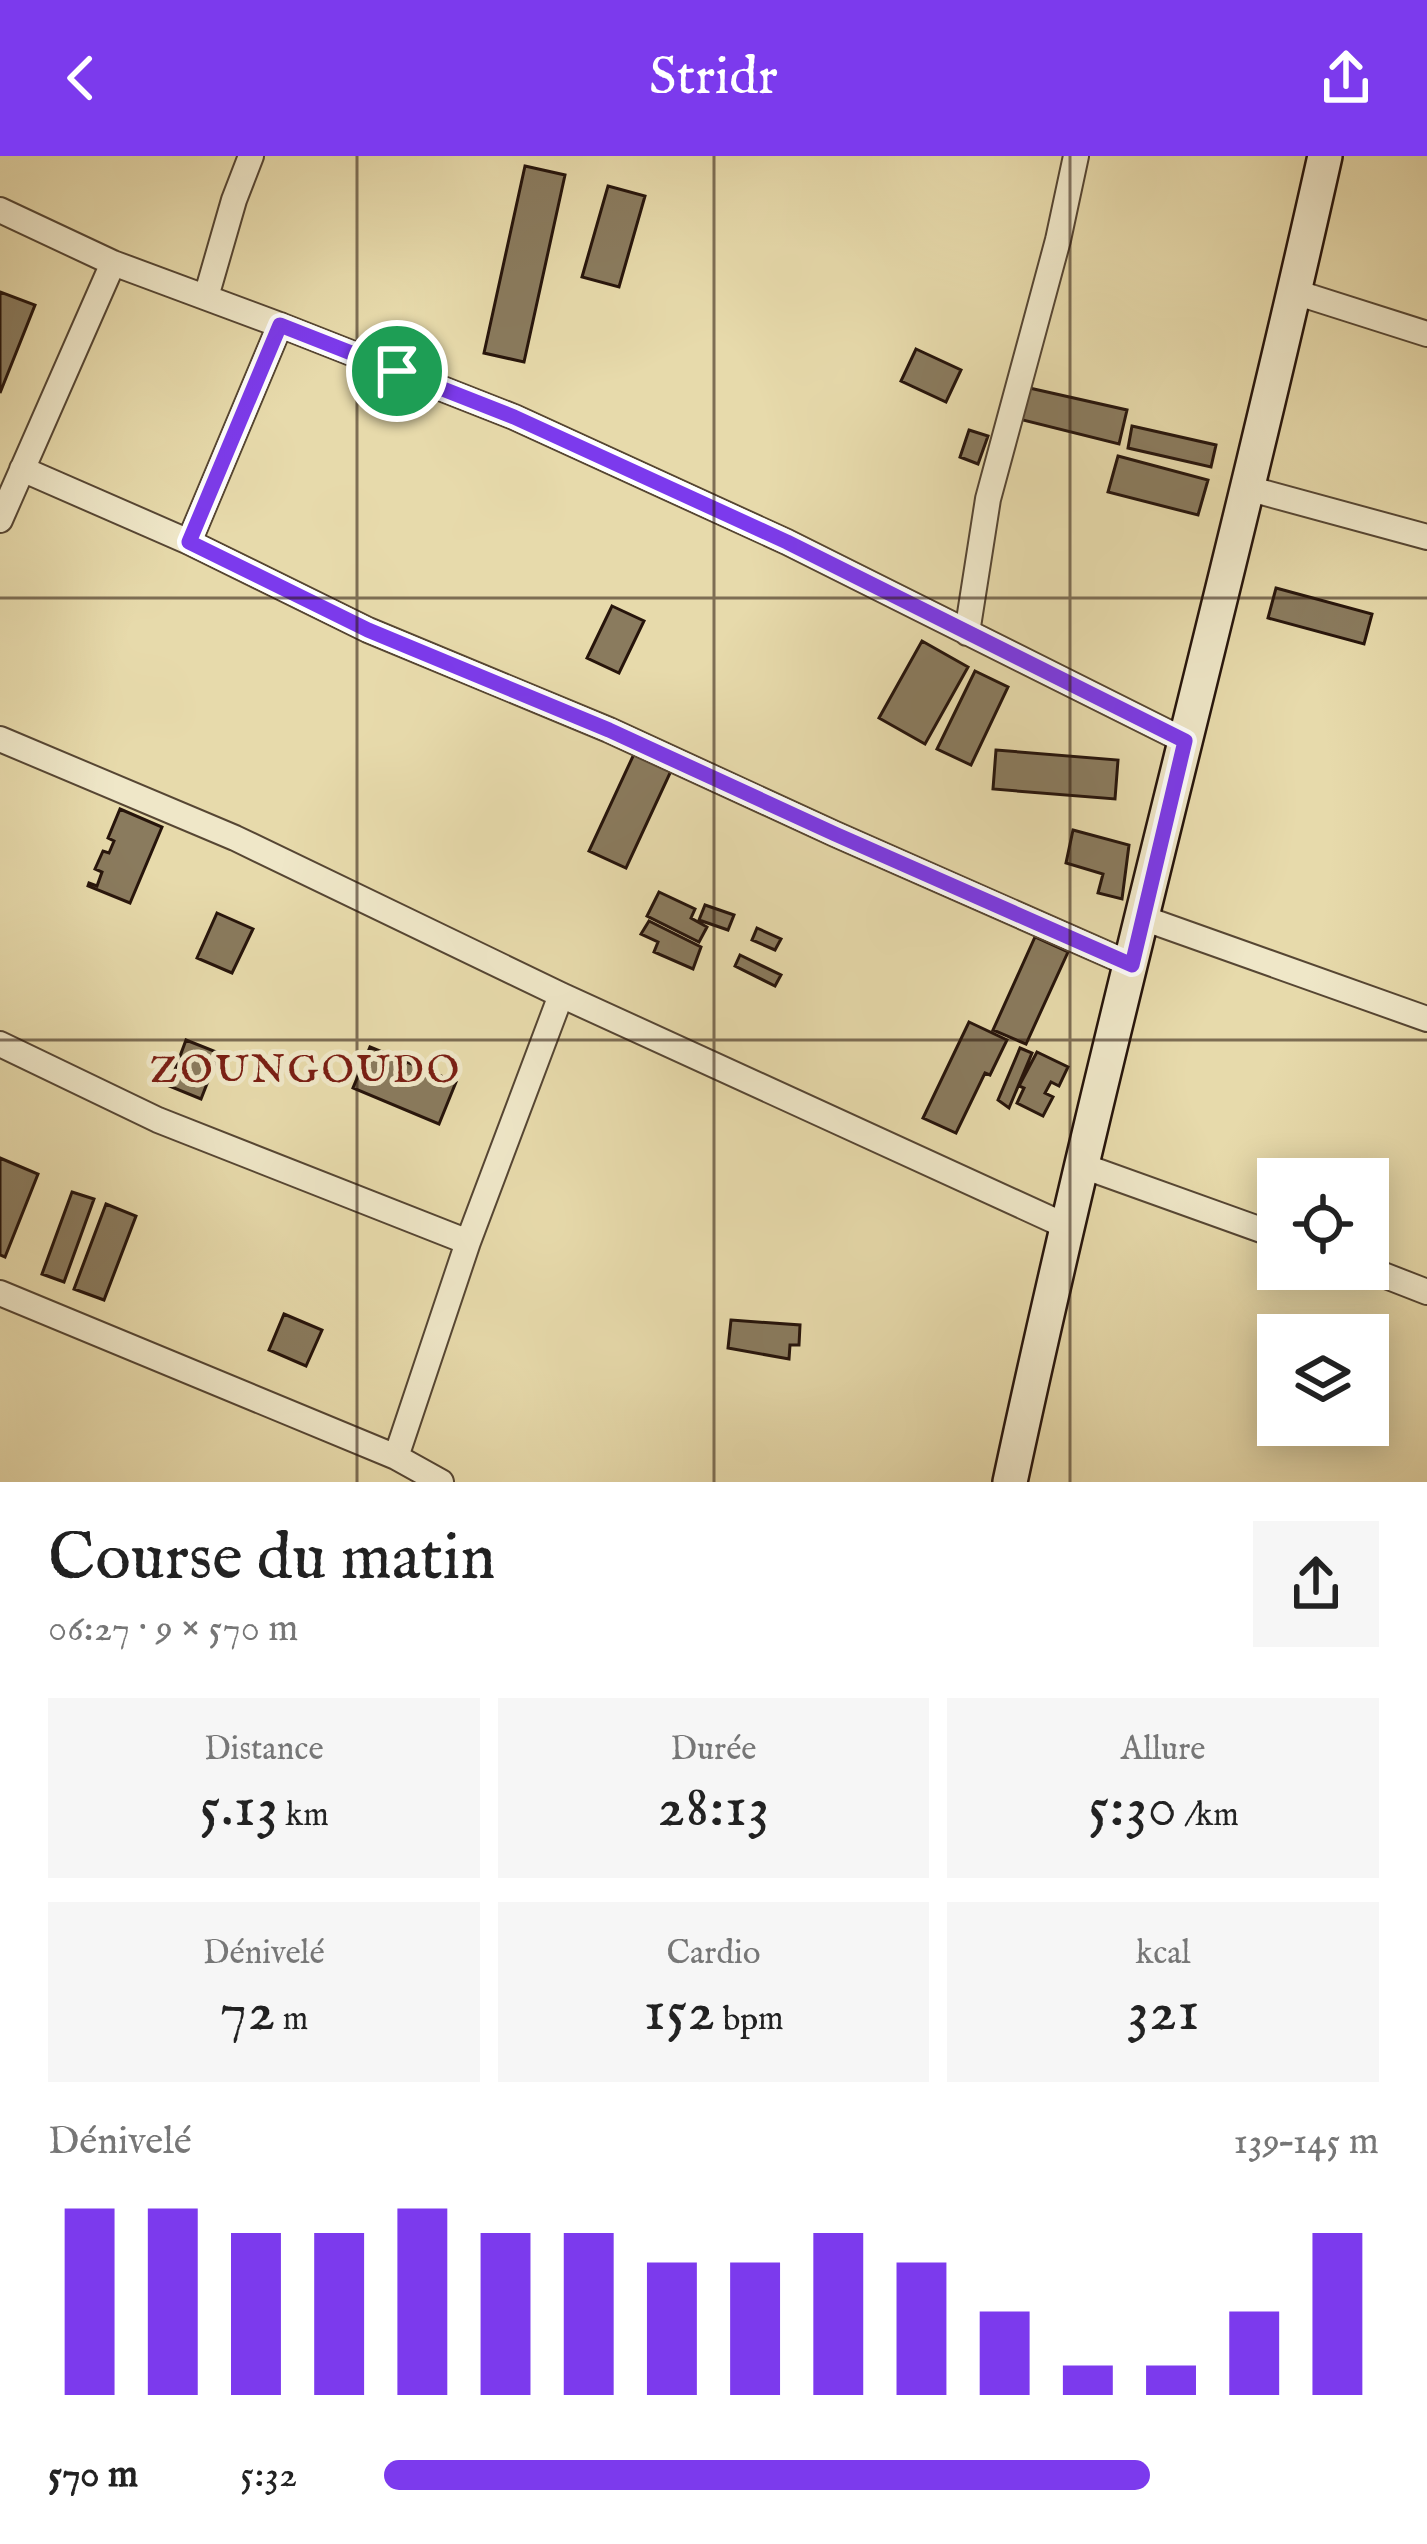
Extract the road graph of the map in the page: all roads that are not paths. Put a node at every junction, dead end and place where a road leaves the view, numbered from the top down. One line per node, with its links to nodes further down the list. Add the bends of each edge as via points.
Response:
1 (251, 156): 7 (street)
2 (1076, 156): 15 (street, via 988,500)
3 (1325, 156): 6 (main road)
4 (0, 210): 5 (street)
5 (112, 263): 7 (street); 10 (street)
6 (1295, 292): 9 (street); 11 (main road)
7 (206, 297): 8 (street)
8 (280, 325): 14 (street); 15 (street, via 514,417)
9 (1427, 334)
10 (22, 469): 12 (street); 14 (street)
11 (1247, 488): 13 (street); 17 (main road)
12 (0, 520)
13 (1427, 538)
14 (189, 542): 19 (street, via 368,630)
15 (967, 633): 17 (street)
16 (0, 739): 20 (street, via 235,838)
17 (1185, 741): 18 (main road)
18 (1142, 918): 19 (main road); 21 (street)
19 (1132, 965): 23 (main road)
20 (561, 995): 24 (street); 26 (street)
21 (1427, 1019)
22 (0, 1044): 26 (street, via 158,1120)
23 (1083, 1166): 24 (main road); 25 (street)
24 (1068, 1227): 32 (main road)
25 (1257, 1228)
26 (468, 1242): 30 (street)
27 (1389, 1277): 28 (street)
28 (1427, 1292)
29 (0, 1293): 30 (street)
30 (396, 1457): 31 (street)
31 (441, 1482)
32 (1010, 1482)

